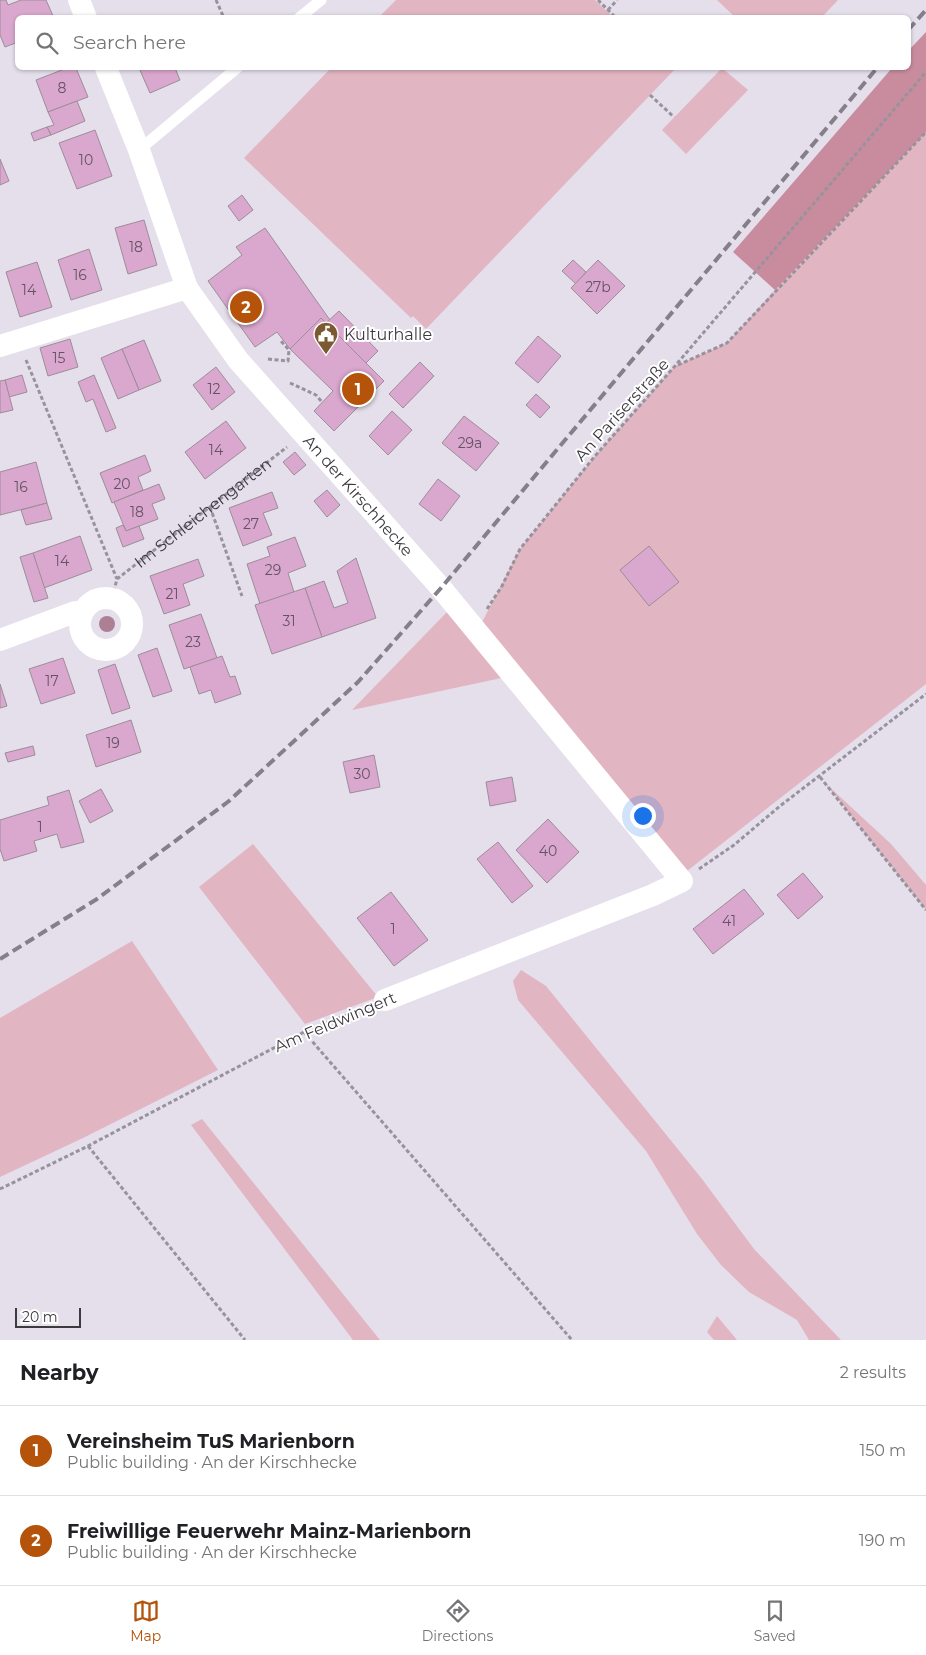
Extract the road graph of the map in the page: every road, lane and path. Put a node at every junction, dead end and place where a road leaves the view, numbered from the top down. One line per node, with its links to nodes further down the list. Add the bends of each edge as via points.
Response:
1 (79, 0): 7 (street)
2 (216, 0): 8 (path)
3 (320, 0): 9 (lane)
4 (598, 0): 6 (path)
5 (617, 0): 6 (path)
6 (608, 10): 10 (path)
7 (85, 15)
8 (223, 15)
9 (302, 15)
10 (613, 15)
11 (107, 70): 17 (street, An der Kirschhecke)
12 (235, 70): 17 (lane)
13 (926, 72): 22 (path)
14 (650, 94): 15 (path)
15 (674, 117)
16 (926, 132): 22 (path, An Pariserstraße, via 727,343)
17 (139, 150): 18 (street, An der Kirschhecke)
18 (186, 288): 20 (street); 25 (street, An der Kirschhecke, via 238,360)
19 (282, 339): 21 (path, via 289,350 288,360)
20 (9, 343): 27 (path)
21 (260, 359)
22 (675, 366): 30 (path, An Pariserstraße, via 595,456 520,549 502,586)
23 (286, 382): 24 (path, via 316,395)
24 (322, 402)
25 (303, 435): 26 (path, Im Schleichengarten); 30 (street, An der Kirschhecke)
26 (210, 507): 27 (path, Im Schleichengarten); 28 (path)
27 (114, 589): 29 (street, via 90,602); 29 (street, via 131,616 131,633 119,647 110,650 92,647 81,633)
28 (242, 596)
29 (81, 615): 31 (street, via 75,612)
30 (474, 628): 34 (street, An der Kirschhecke)
31 (0, 640)
32 (926, 694): 33 (path)
33 (820, 777): 34 (path, via 734,845); 35 (path)
34 (682, 881): 36 (street, Am Feldwingert)
35 (926, 910)
36 (385, 1000): 37 (path, Am Feldwingert)
37 (304, 1032): 38 (path, Am Feldwingert); 41 (path)
38 (88, 1146): 39 (path, Am Feldwingert); 40 (path)
39 (0, 1189)
40 (245, 1340)
41 (572, 1340)

